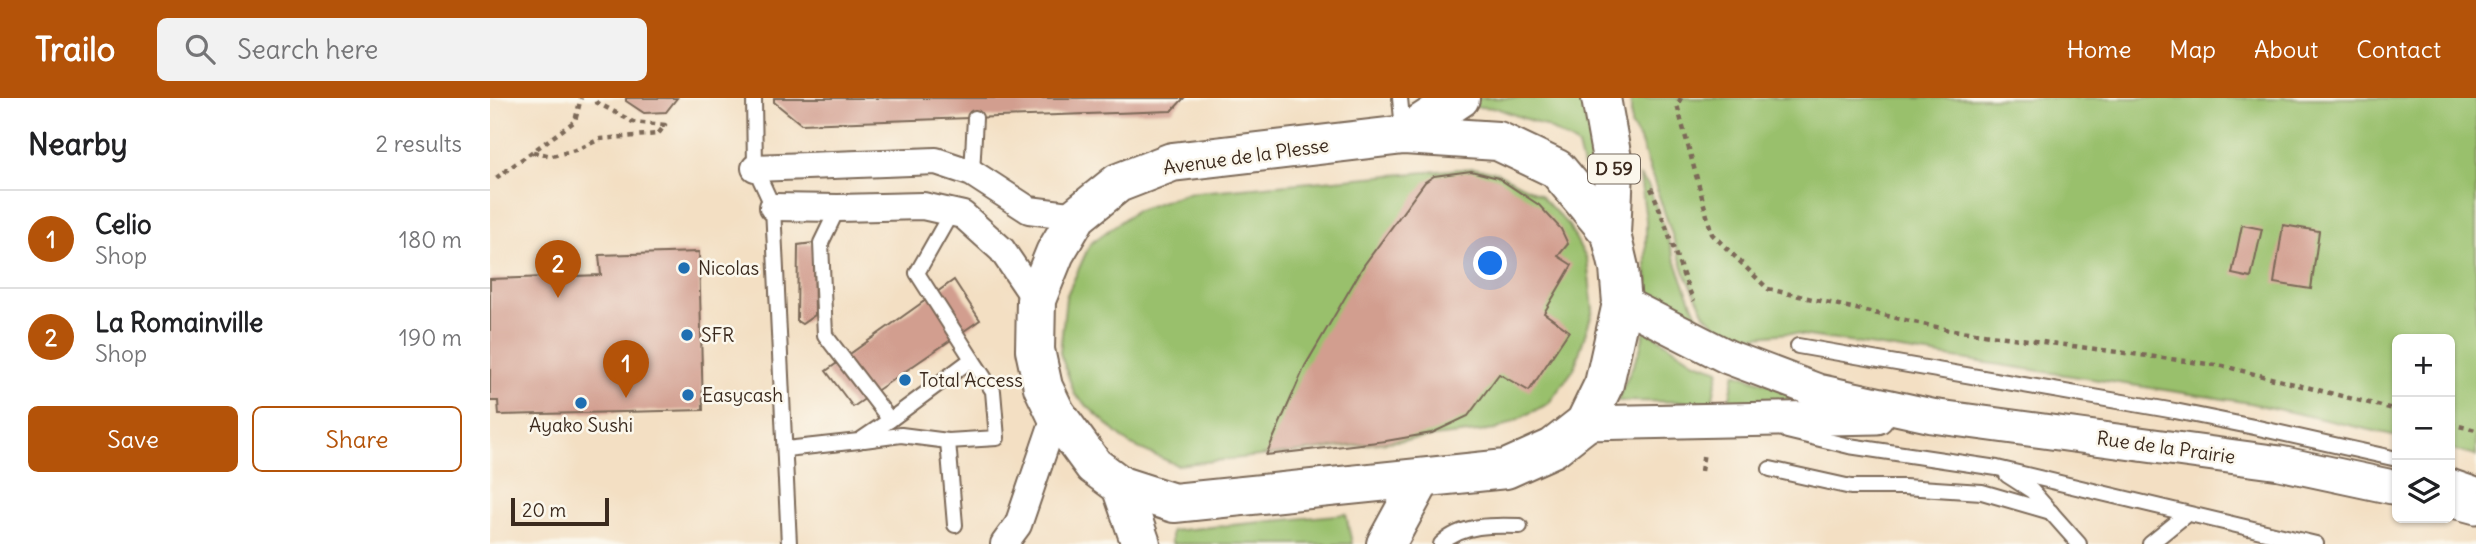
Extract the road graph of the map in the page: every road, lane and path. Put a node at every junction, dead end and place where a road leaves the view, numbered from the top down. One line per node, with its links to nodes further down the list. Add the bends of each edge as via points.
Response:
1 (581, 98): 9 (path, via 575,121)
2 (595, 98): 9 (path, via 634,122 665,125 658,134 600,139 552,156)
3 (754, 98): 10 (lane)
4 (1460, 98): 7 (main road, Avenue de la Plesse)
5 (1601, 98): 18 (main road, Avenue de la Plesse / D 59, via 1614,170)
6 (1681, 98): 24 (path, via 1677,105 1712,234 1768,289 1945,329 2223,366)
7 (1402, 116): 17 (main road, Avenue de la Plesse, via 1172,162 1118,183); 18 (main road, Avenue de la Plesse, via 1498,141 1557,169)
8 (975, 118): 11 (lane)
9 (533, 152): 12 (path)
10 (755, 169): 11 (street, via 936,161); 14 (lane)
11 (972, 173): 17 (street, via 1029,210)
12 (496, 178)
13 (1648, 181): 21 (path)
14 (773, 207): 15 (street); 34 (lane)
15 (838, 208): 16 (street, via 923,206); 27 (lane, via 821,243 825,335)
16 (951, 213): 19 (street, via 963,215 1002,250); 23 (lane, via 917,273)
17 (1077, 216): 19 (main road, Avenue de la Plesse, via 1055,253)
18 (1611, 233): 20 (main road, Avenue de la Plesse)
19 (1036, 300): 25 (main road, Avenue de la Plesse, via 1035,350 1043,387)
20 (1622, 303): 26 (street, Rue de la Prairie, via 1728,357 1818,391); 29 (main road, Avenue de la Plesse, via 1604,384)
21 (1696, 306)
22 (1798, 346): 35 (lane, via 2188,414)
23 (972, 359): 27 (lane); 33 (lane, via 993,391 997,438)
24 (2392, 409)
25 (1056, 414): 41 (main road, Avenue de la Plesse, via 1094,466); 50 (street, via 1018,525)
26 (1932, 416): 28 (street, Rue de la Prairie); 42 (street, Rue de la Prairie, via 2280,463)
27 (890, 420): 32 (lane)
28 (1741, 420): 29 (street, Rue de la Prairie); 36 (lane, via 1849,446)
29 (1585, 423): 38 (main road, Avenue de la Plesse, via 1553,448 1506,470)
30 (2455, 425): 31 (path)
31 (2476, 430)
32 (859, 441): 33 (lane, via 901,435); 34 (lane)
33 (948, 441): 47 (lane)
34 (786, 449): 49 (lane)
35 (2392, 458)
36 (1997, 468): 45 (lane, via 2032,491); 46 (lane)
37 (1770, 469): 45 (lane, via 1851,487 1982,492)
38 (1422, 478): 41 (main road, Avenue de la Plesse, via 1174,503); 52 (main road)
39 (2455, 479): 40 (lane)
40 (2476, 485)
41 (1121, 486): 51 (main road)
42 (2392, 487)
43 (2455, 502): 44 (street)
44 (2476, 508)
45 (2050, 512): 54 (lane)
46 (2187, 514): 55 (lane); 56 (lane)
47 (955, 525)
48 (1520, 526): 53 (lane, via 1467,529)
49 (791, 542)
50 (1004, 544)
51 (1141, 544)
52 (1386, 544)
53 (1441, 544)
54 (2079, 544)
55 (2150, 544)
56 (2316, 544)

